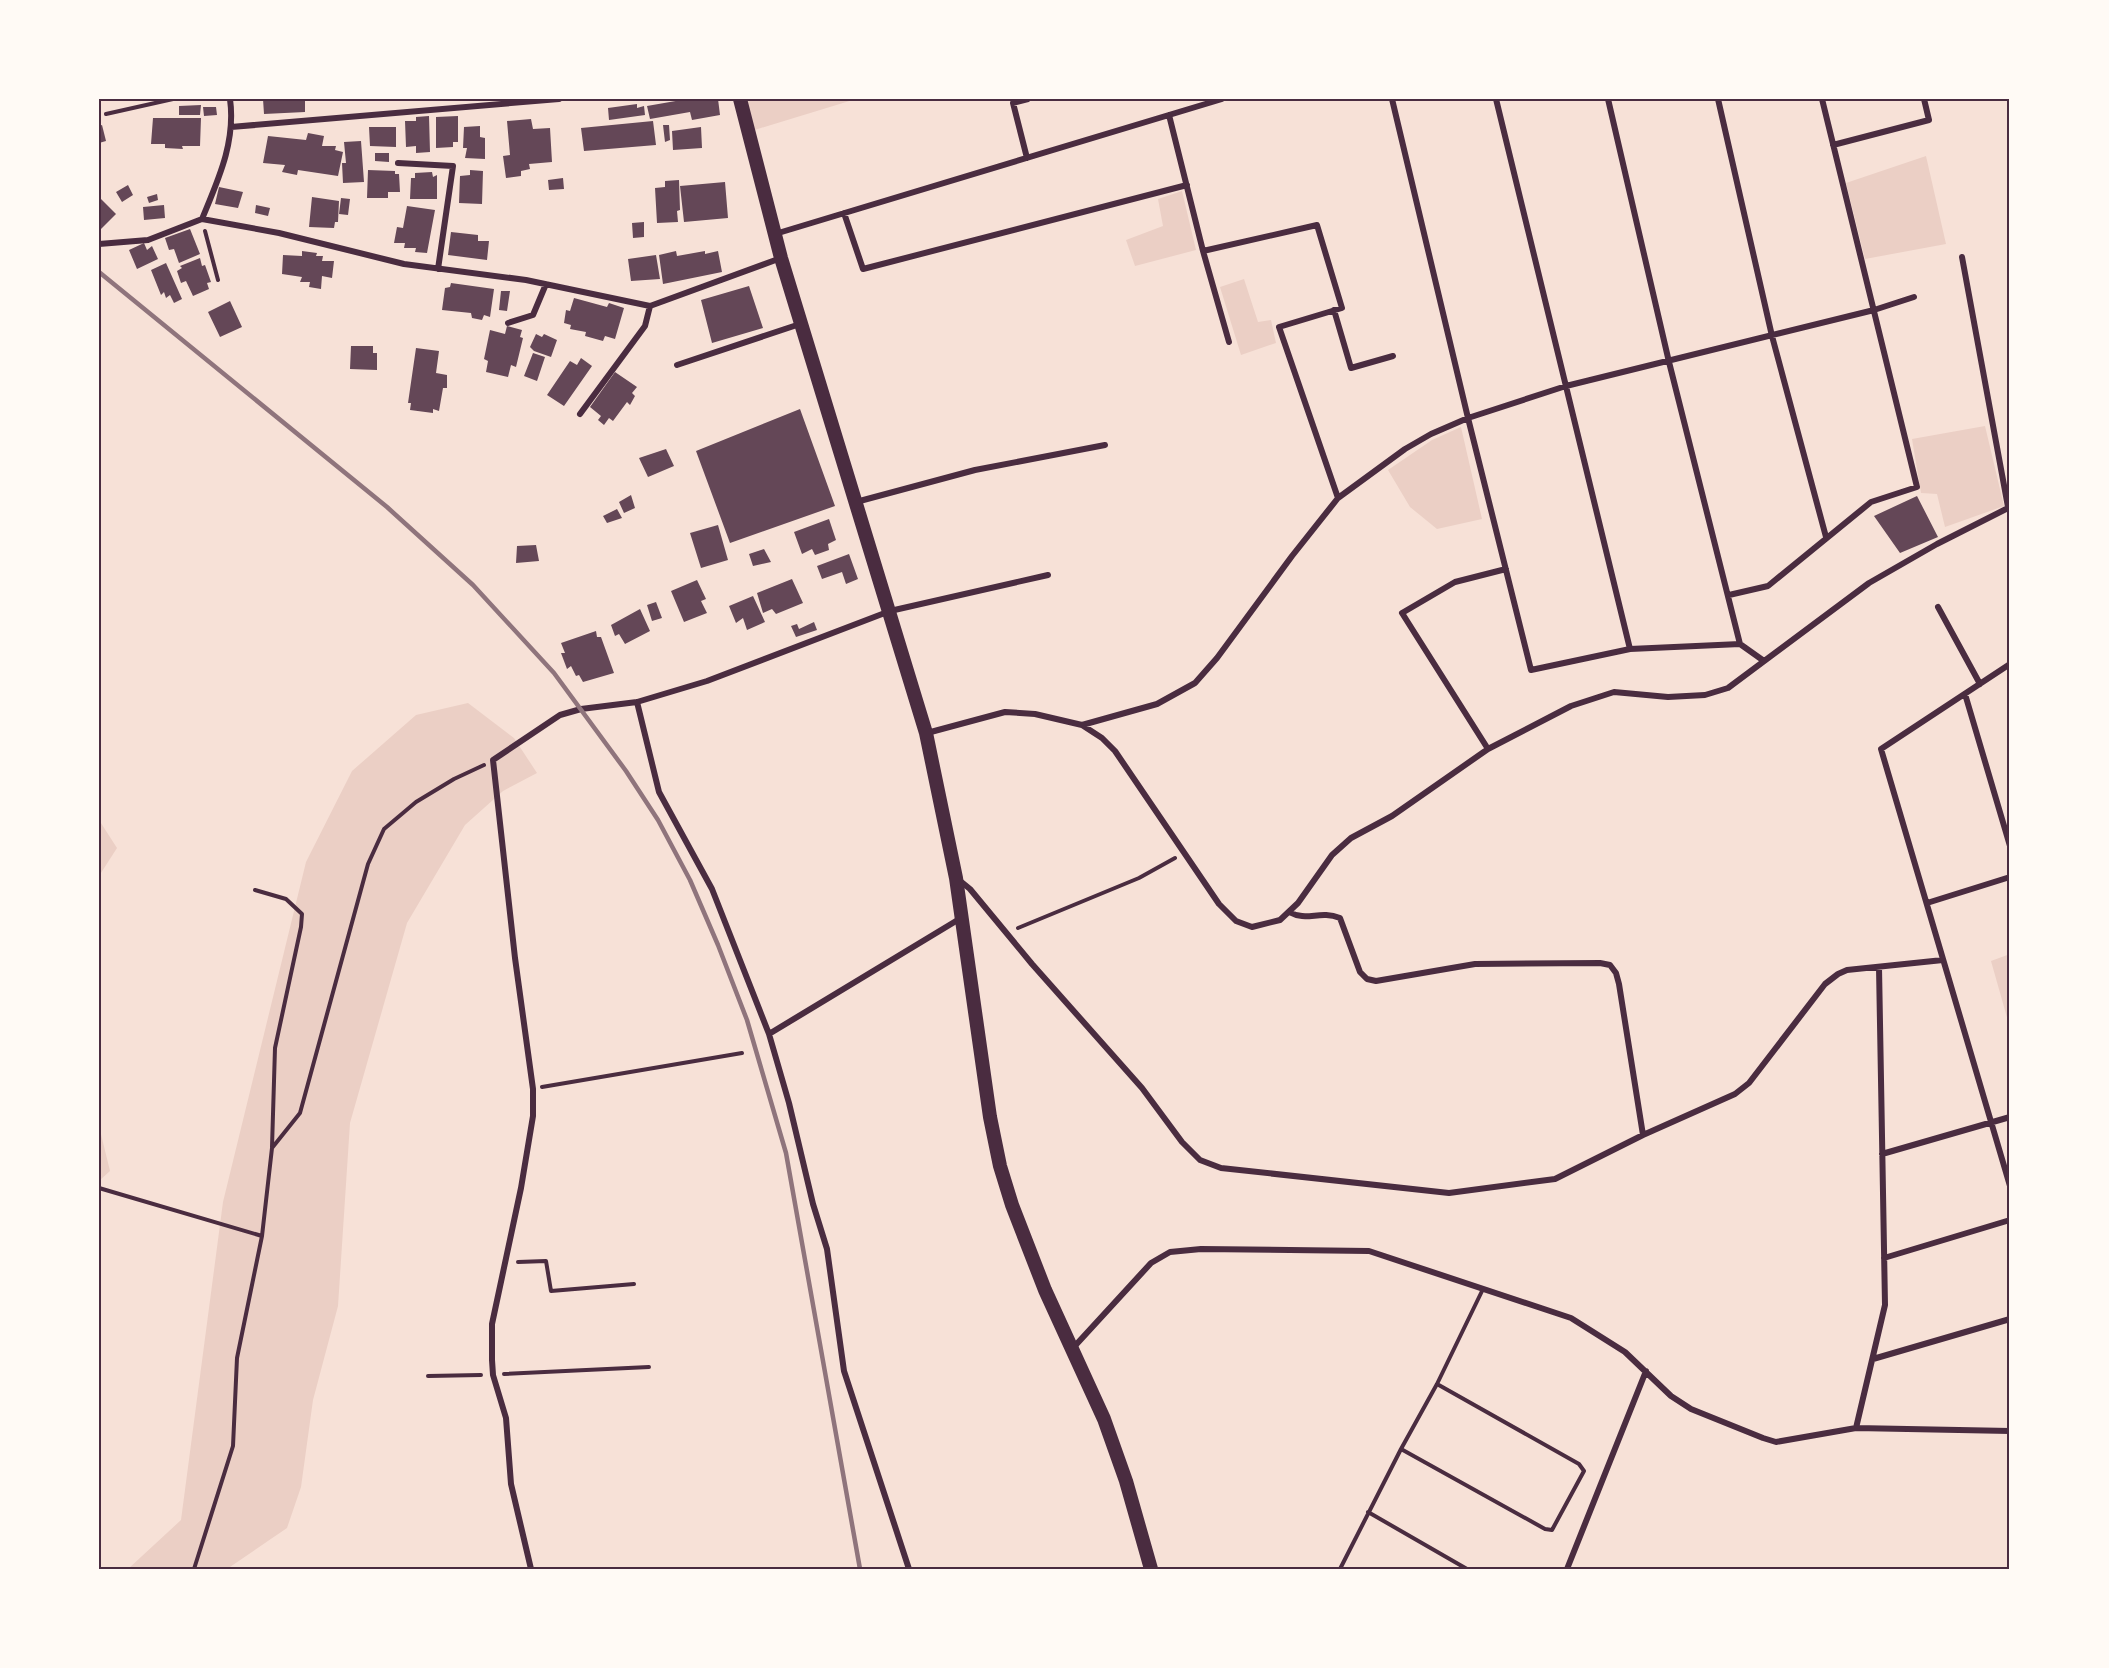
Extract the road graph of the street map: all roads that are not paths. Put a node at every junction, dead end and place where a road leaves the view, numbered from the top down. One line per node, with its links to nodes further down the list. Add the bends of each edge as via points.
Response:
1 (230, 99): 13 (street)
2 (559, 99): 13 (street)
3 (740, 99): 20 (highway)
4 (1029, 99): 15 (street, via 1013,103)
5 (1222, 99): 12 (street)
6 (1392, 99): 40 (street)
7 (1496, 99): 38 (street)
8 (1608, 99): 36 (street)
9 (1718, 99): 33 (street)
10 (1822, 99): 14 (street)
11 (1924, 99): 14 (street, via 1929,120)
12 (1169, 115): 15 (street); 17 (street)
13 (231, 127): 19 (street, via 228,153)
14 (1833, 145): 30 (street)
15 (1027, 158): 18 (street)
16 (398, 163): 25 (street, via 453,166)
17 (1187, 185): 18 (street, via 863,269); 22 (street)
18 (844, 213): 20 (street)
19 (202, 219): 21 (street, via 148,240); 25 (street)
20 (774, 235): 24 (highway)
21 (99, 244)
22 (1203, 251): 29 (street, via 1317,225 1342,308); 34 (street)
23 (1962, 257): 44 (street)
24 (781, 258): 28 (street); 32 (highway)
25 (438, 268): 26 (street)
26 (546, 284): 28 (street); 31 (street, via 533,315)
27 (1914, 297): 30 (street)
28 (650, 306): 39 (street, via 645,326)
29 (1334, 310): 35 (street, via 1351,368); 42 (street, via 1279,327)
30 (1875, 310): 33 (street); 45 (street, via 1917,487 1871,502)
31 (508, 323)
32 (800, 324): 37 (street); 43 (highway)
33 (1773, 336): 36 (street); 45 (street)
34 (1229, 342)
35 (1394, 356)
36 (1669, 362): 38 (street); 48 (street)
37 (677, 365)
38 (1566, 386): 40 (street); 52 (street)
39 (580, 414)
40 (1468, 418): 42 (street, via 1405,449); 46 (street)
41 (1105, 445): 43 (street, via 975,470)
42 (1338, 498): 58 (street, via 1195,684 1157,704)
43 (855, 502): 50 (highway)
44 (2009, 507): 53 (street, via 1869,583)
45 (1826, 537): 48 (street, via 1768,586)
46 (1506, 569): 52 (street, via 1531,670); 60 (street, via 1455,582 1402,613)
47 (1048, 575): 50 (street)
48 (1729, 595): 51 (street)
49 (1938, 608): 55 (street)
50 (890, 611): 57 (street, via 718,677); 59 (highway)
51 (1740, 644): 52 (street); 53 (street)
52 (1630, 649)
53 (1764, 661): 60 (street, via 1728,688 1705,695 1668,697 1614,692 1594,697)
54 (2010, 664): 55 (street)
55 (1980, 684): 56 (street)
56 (1965, 694): 61 (street); 64 (street, via 1881,749)
57 (637, 702): 69 (street, via 659,792 712,889); 87 (street, via 560,715 493,760 533,1089 533,1116 492,1324 494,1375 506,1418 511,1484)
58 (1083, 725): 59 (street, via 1005,712); 65 (street, via 1115,752 1218,904 1236,921 1252,927 1280,920)
59 (926, 733): 63 (highway)
60 (1488, 749): 65 (street, via 1392,816 1351,838 1332,855)
61 (2010, 846)
62 (2010, 877): 64 (street)
63 (956, 878): 66 (highway); 72 (street, via 970,889 1142,1088 1182,1142 1200,1160 1221,1168 1449,1193 1555,1179)
64 (1927, 903): 67 (street)
65 (1289, 912): 72 (street, via 1298,917 1329,914 1340,918 1360,972 1376,981 1475,964 1610,965 1619,984)
66 (961, 918): 69 (street); 79 (highway, via 1000,1166 1027,1245)
67 (1943, 960): 68 (street); 71 (street)
68 (1879, 967): 72 (street, via 1847,970 1824,984 1749,1083 1735,1094); 73 (street)
69 (769, 1034): 88 (street, via 827,1249 844,1371)
70 (2010, 1118): 71 (street)
71 (1990, 1124): 73 (street); 74 (street)
72 (1643, 1135)
73 (1882, 1154): 76 (street)
74 (2010, 1186)
75 (2010, 1220): 76 (street)
76 (1884, 1258): 80 (street, via 1884,1305)
77 (1483, 1288): 79 (street, via 1369,1251 1170,1252 1151,1263); 81 (street, via 1571,1318 1625,1352); 82 (lane)
78 (2010, 1319): 80 (street)
79 (1072, 1348): 89 (highway, via 1104,1419)
80 (1873, 1359): 83 (street)
81 (1646, 1371): 83 (street, via 1691,1409 1776,1442); 92 (street)
82 (1437, 1384): 85 (lane); 85 (lane, via 1579,1464 1584,1471 1552,1530)
83 (1856, 1428): 84 (street)
84 (2010, 1431)
85 (1401, 1449): 86 (lane)
86 (1368, 1512): 90 (lane); 91 (lane)
87 (531, 1569)
88 (909, 1569)
89 (1151, 1569)
90 (1340, 1569)
91 (1467, 1569)
92 (1567, 1569)

